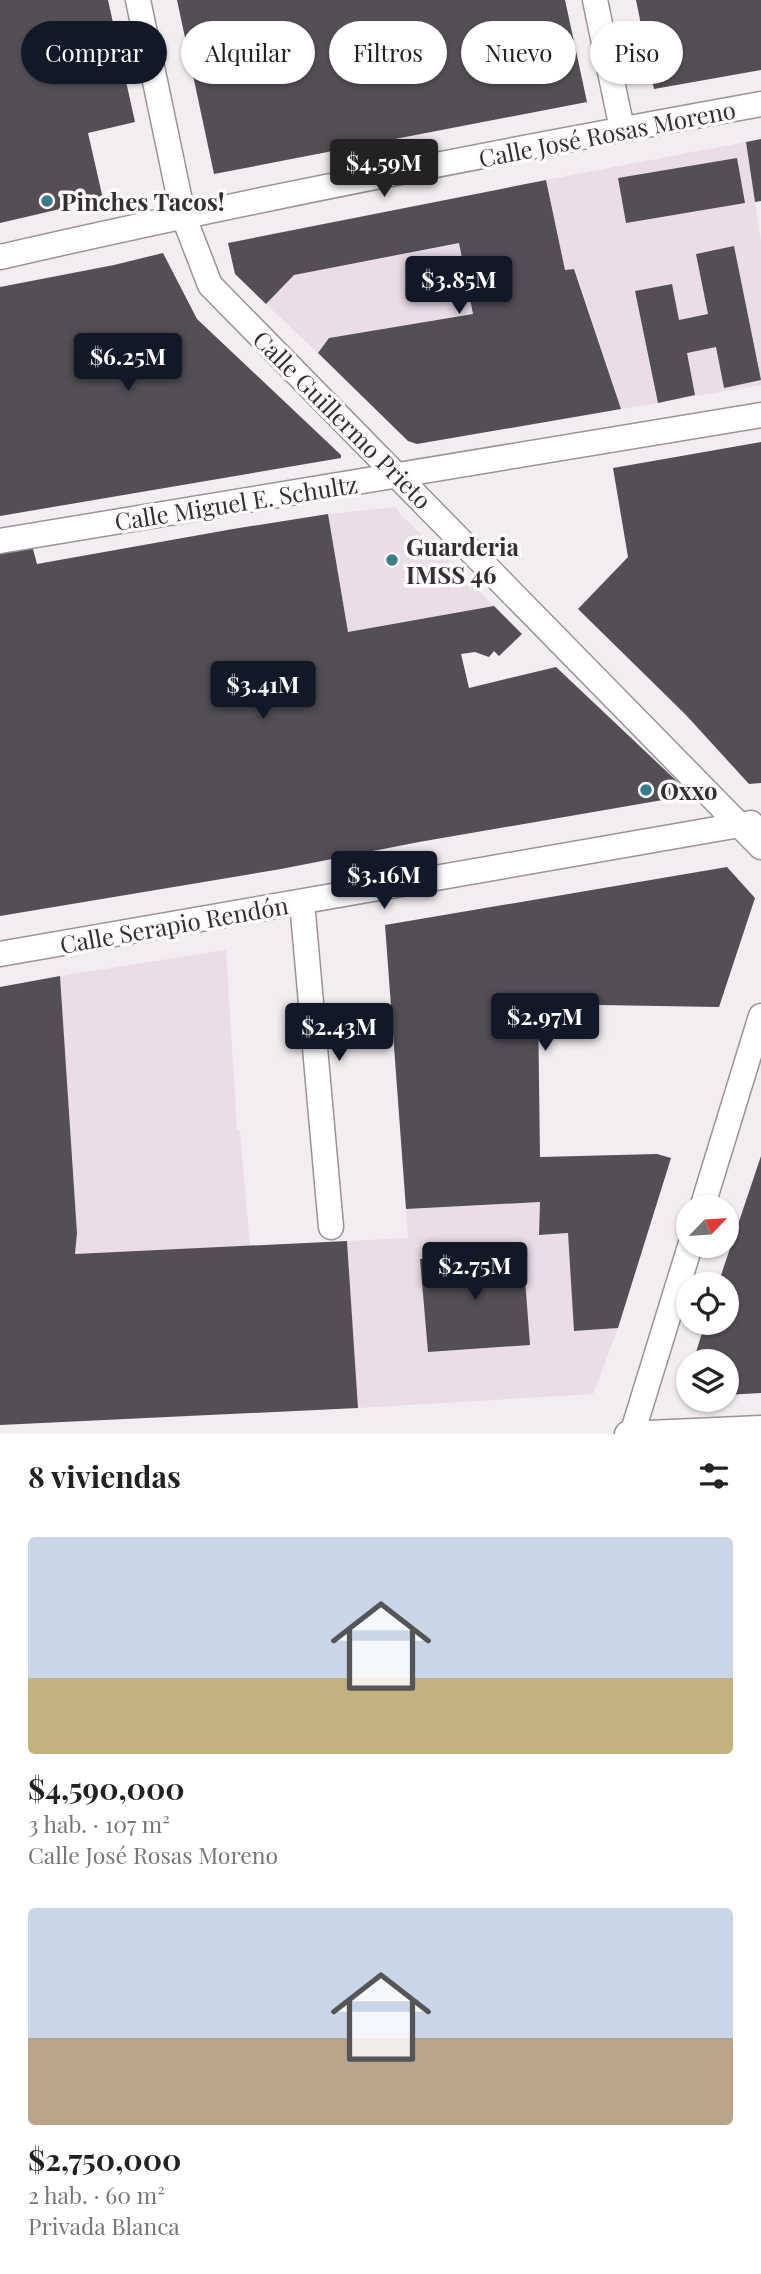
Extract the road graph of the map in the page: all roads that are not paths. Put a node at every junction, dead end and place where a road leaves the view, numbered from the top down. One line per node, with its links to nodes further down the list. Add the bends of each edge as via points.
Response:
1 (138, 0): 5 (street, Calle Guillermo Prieto)
2 (595, 0): 4 (street)
3 (761, 104): 4 (street, Calle José Rosas Moreno)
4 (622, 129): 5 (street, Calle José Rosas Moreno)
5 (183, 215): 6 (street, Calle José Rosas Moreno); 8 (street, Calle Guillermo Prieto, via 210,285)
6 (0, 257)
7 (761, 415): 8 (street, Calle Miguel E. Schultz)
8 (400, 476): 9 (street, Calle Miguel E. Schultz); 10 (street, Calle Guillermo Prieto)
9 (0, 541)
10 (751, 823): 11 (street, Calle Guillermo Prieto); 12 (street, Calle Serapio Rendón)
11 (761, 847)
12 (302, 902): 13 (street, Calle Serapio Rendón); 16 (street)
13 (0, 954)
14 (761, 1016): 15 (street)
15 (706, 1195)
16 (331, 1227)
17 (686, 1258): 19 (street)
18 (761, 1428): 19 (street)
19 (630, 1434)

